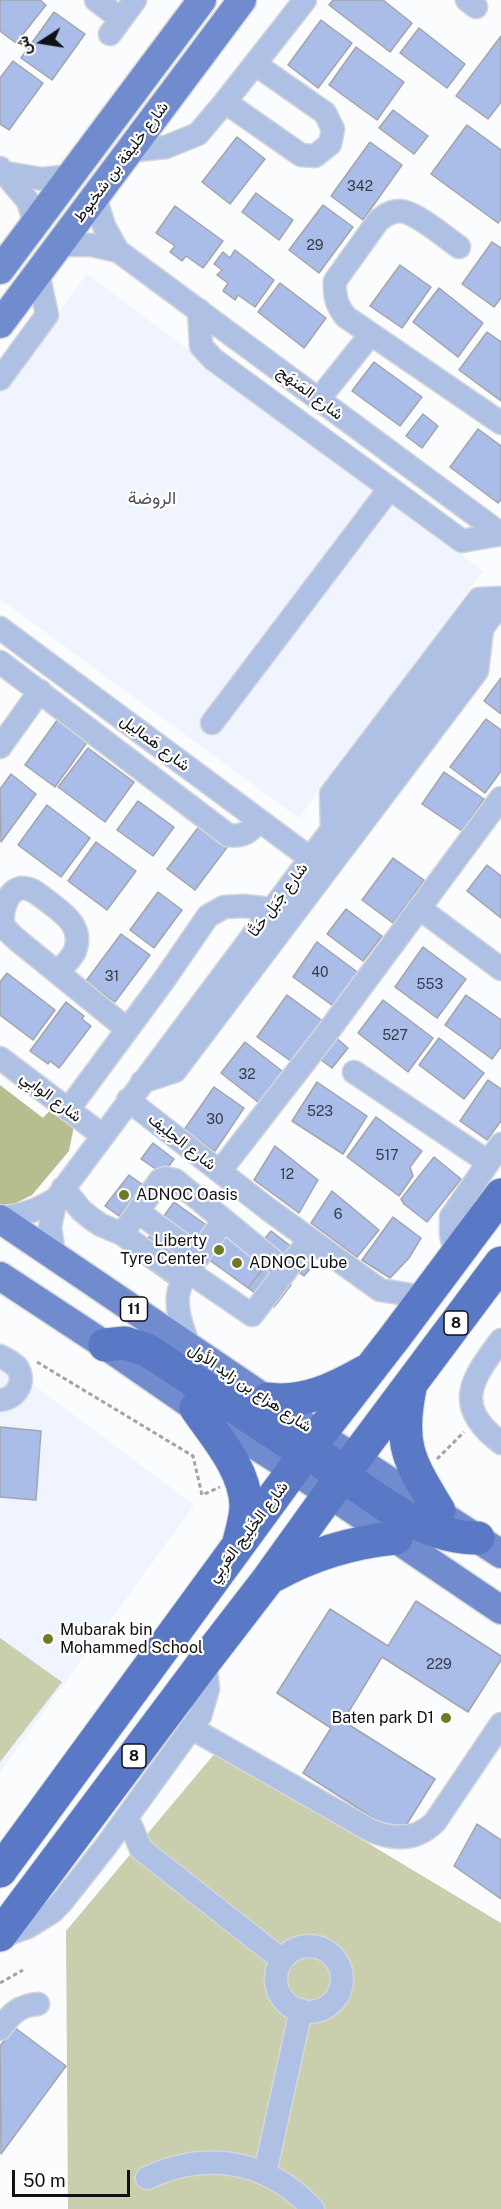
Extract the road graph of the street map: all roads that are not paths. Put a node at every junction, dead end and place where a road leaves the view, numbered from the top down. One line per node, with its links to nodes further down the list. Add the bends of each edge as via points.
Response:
1 (96, 0): 2 (street, via 116,27)
2 (135, 0)
3 (202, 0): 10 (main road, شارع خليفة بن شخبوط)
4 (242, 0): 8 (main road, شارع خليفة بن شخبوط)
5 (304, 0): 6 (street)
6 (255, 64): 7 (street); 7 (street, via 325,113 333,129 330,144 315,156 301,155)
7 (225, 102): 8 (street, via 198,134 166,147)
8 (129, 151): 11 (main road, شارع خليفة بن شخبوط)
9 (3, 171): 10 (street, via 42,179); 12 (street, via 27,201)
10 (71, 176): 12 (main road, شارع خليفة بن شخبوط)
11 (95, 196): 13 (main road, شارع خليفة بن شخبوط); 15 (street, شارع المَنهَج, via 104,226)
12 (35, 224): 16 (main road, شارع خليفة بن شخبوط)
13 (59, 245): 15 (street, شارع المَنهَج, via 92,245); 17 (main road, شارع خليفة بن شخبوط)
14 (459, 247): 20 (street, via 408,213 388,213 378,221 335,281 334,294 346,317)
15 (118, 251): 18 (street, شارع المَنهَج)
16 (0, 270)
17 (38, 273): 19 (main road, شارع خليفة بن شخبوط); 21 (street, via 47,315)
18 (199, 310): 22 (street, شارع المَنهَج); 24 (street, via 201,346 213,359)
19 (0, 324)
20 (371, 334): 22 (street); 23 (street)
21 (0, 379)
22 (319, 399): 25 (street, شارع المَنهَج)
23 (501, 423)
24 (396, 493): 25 (street, via 462,541); 26 (street); 33 (street)
25 (501, 534)
26 (354, 560)
27 (501, 598): 37 (street, via 479,599 331,794)
28 (501, 603): 30 (street, شارع جَبَل حَتَّا)
29 (0, 628): 36 (street, شارع هَمالِيل)
30 (482, 628): 37 (street, شارع جَبَل حَتَّا); 46 (street, via 477,671 470,681 175,1071)
31 (0, 662): 32 (street)
32 (40, 690): 34 (street); 36 (street, via 228,835 247,834)
33 (212, 723)
34 (0, 747)
35 (501, 798): 39 (street)
36 (260, 821): 38 (street, شارع هَمالِيل)
37 (332, 828): 38 (street, شارع جَبَل حَتَّا)
38 (310, 858): 40 (street, شارع جَبَل حَتَّا)
39 (419, 908): 41 (street); 51 (street)
40 (272, 909): 43 (street, via 224,907 208,916); 46 (street, شارع جَبَل حَتَّا)
41 (501, 969)
42 (58, 973): 43 (street)
43 (127, 1029): 48 (street)
44 (0, 1058): 48 (street, شارع الوابِي)
45 (354, 1072): 50 (street)
46 (142, 1082): 47 (street, شارع جَبَل حَتَّا)
47 (128, 1101): 49 (street, شارع جَبَل حَتَّا); 51 (street, شارع الحِلِيف)
48 (68, 1110): 49 (street, شارع الوابِي)
49 (102, 1135): 52 (street, شارع جَبَل حَتَّا)
50 (494, 1153): 64 (street, via 452,1217)
51 (220, 1172): 54 (street, شارع الحِلِيف)
52 (60, 1194): 56 (street, شارع جَبَل حَتَّا, via 28,1213); 58 (street, via 101,1225); 60 (street, شارع جَبَل حَتَّا, via 50,1227)
53 (501, 1195): 64 (highway, شارع الخَلِيج العَربِي / 8)
54 (268, 1209): 57 (street); 59 (street, شارع الحِلِيف)
55 (138, 1212): 57 (street, via 165,1178 175,1180); 58 (street); 63 (street)
56 (0, 1218): 60 (main road, شارع هزاع بن زايد الأول / 11)
57 (231, 1226): 62 (street); 63 (street)
58 (122, 1234): 63 (street)
59 (304, 1235): 62 (street); 66 (street, شارع الحِلِيف)
60 (54, 1255): 71 (main road, شارع هزاع بن زايد الأول / 11)
61 (501, 1263): 67 (highway, شارع الخَلِيج العَربِي / 8)
62 (280, 1266): 63 (street, via 252,1315)
63 (191, 1269): 71 (street, via 178,1294 178,1309)
64 (441, 1275): 66 (street, شارع الحِلِيف); 68 (highway, شارع الخَلِيج العَربِي / 8); 79 (highway, via 444,1287 437,1310)
65 (0, 1276): 70 (main road, شارع هزاع بن زايد الأول / 11)
66 (380, 1290): 68 (street)
67 (489, 1294): 74 (highway, شارع الخَلِيج العَربِي / 8)
68 (395, 1337): 73 (highway, شارع الخَلِيج العَربِي / 8)
69 (501, 1340): 78 (street, via 477,1373 471,1401 482,1428)
70 (105, 1345): 77 (main road, شارع هزاع بن زايد الأول / 11); 79 (highway, via 124,1343 147,1350)
71 (189, 1346): 75 (main road, شارع هزاع بن زايد الأول / 11)
72 (0, 1356): 76 (street, via 17,1368 21,1381 16,1394)
73 (370, 1368): 75 (highway, via 315,1396); 79 (highway, شارع الخَلِيج العَربِي / 8)
74 (411, 1383): 79 (highway, شارع الخَلِيج العَربِي / 8); 80 (highway, via 404,1427 409,1455)
75 (268, 1399): 79 (main road, شارع هزاع بن زايد الأول / 11)
76 (0, 1400)
77 (196, 1408): 79 (main road, شارع هزاع بن زايد الأول / 11); 82 (highway, via 234,1466 244,1491 245,1514)
78 (501, 1443)
79 (324, 1463): 80 (main road, شارع هزاع بن زايد الأول / 11); 81 (main road, شارع هزاع بن زايد الأول / 11); 82 (highway, شارع الخَلِيج العَربِي / 8); 83 (highway, via 433,1532); 84 (highway, شارع الخَلِيج العَربِي / 8); 86 (highway, via 174,1676)
80 (439, 1512): 83 (main road, شارع هزاع بن زايد الأول / 11)
81 (396, 1538): 84 (highway, via 337,1548); 85 (main road, شارع هزاع بن زايد الأول / 11)
82 (239, 1543): 91 (highway, شارع الخَلِيج العَربِي / 8)
83 (490, 1546)
84 (269, 1578): 86 (highway, شارع الخَلِيج العَربِي / 8, via 205,1660)
85 (501, 1610)
86 (178, 1721): 87 (street, via 370,1830 403,1838 423,1832 435,1822); 88 (street); 92 (highway, شارع الخَلِيج العَربِي / 8)
87 (501, 1724)
88 (128, 1817): 89 (street); 90 (street)
89 (106, 1846): 90 (street); 92 (street, via 52,1912 28,1927)
90 (141, 1849): 93 (street)
91 (0, 1872)
92 (0, 1936)
93 (282, 1960): 95 (street, via 276,1977 280,1994); 95 (street, via 297,1948 315,1946 332,1955 341,1972 339,1990 328,2005)
94 (38, 2004): 96 (street, via 18,2009)
95 (301, 2010): 97 (street)
96 (0, 2029)
97 (265, 2173): 98 (street, via 236,2164 206,2162 176,2167); 99 (street)
98 (147, 2178)
99 (313, 2209)

